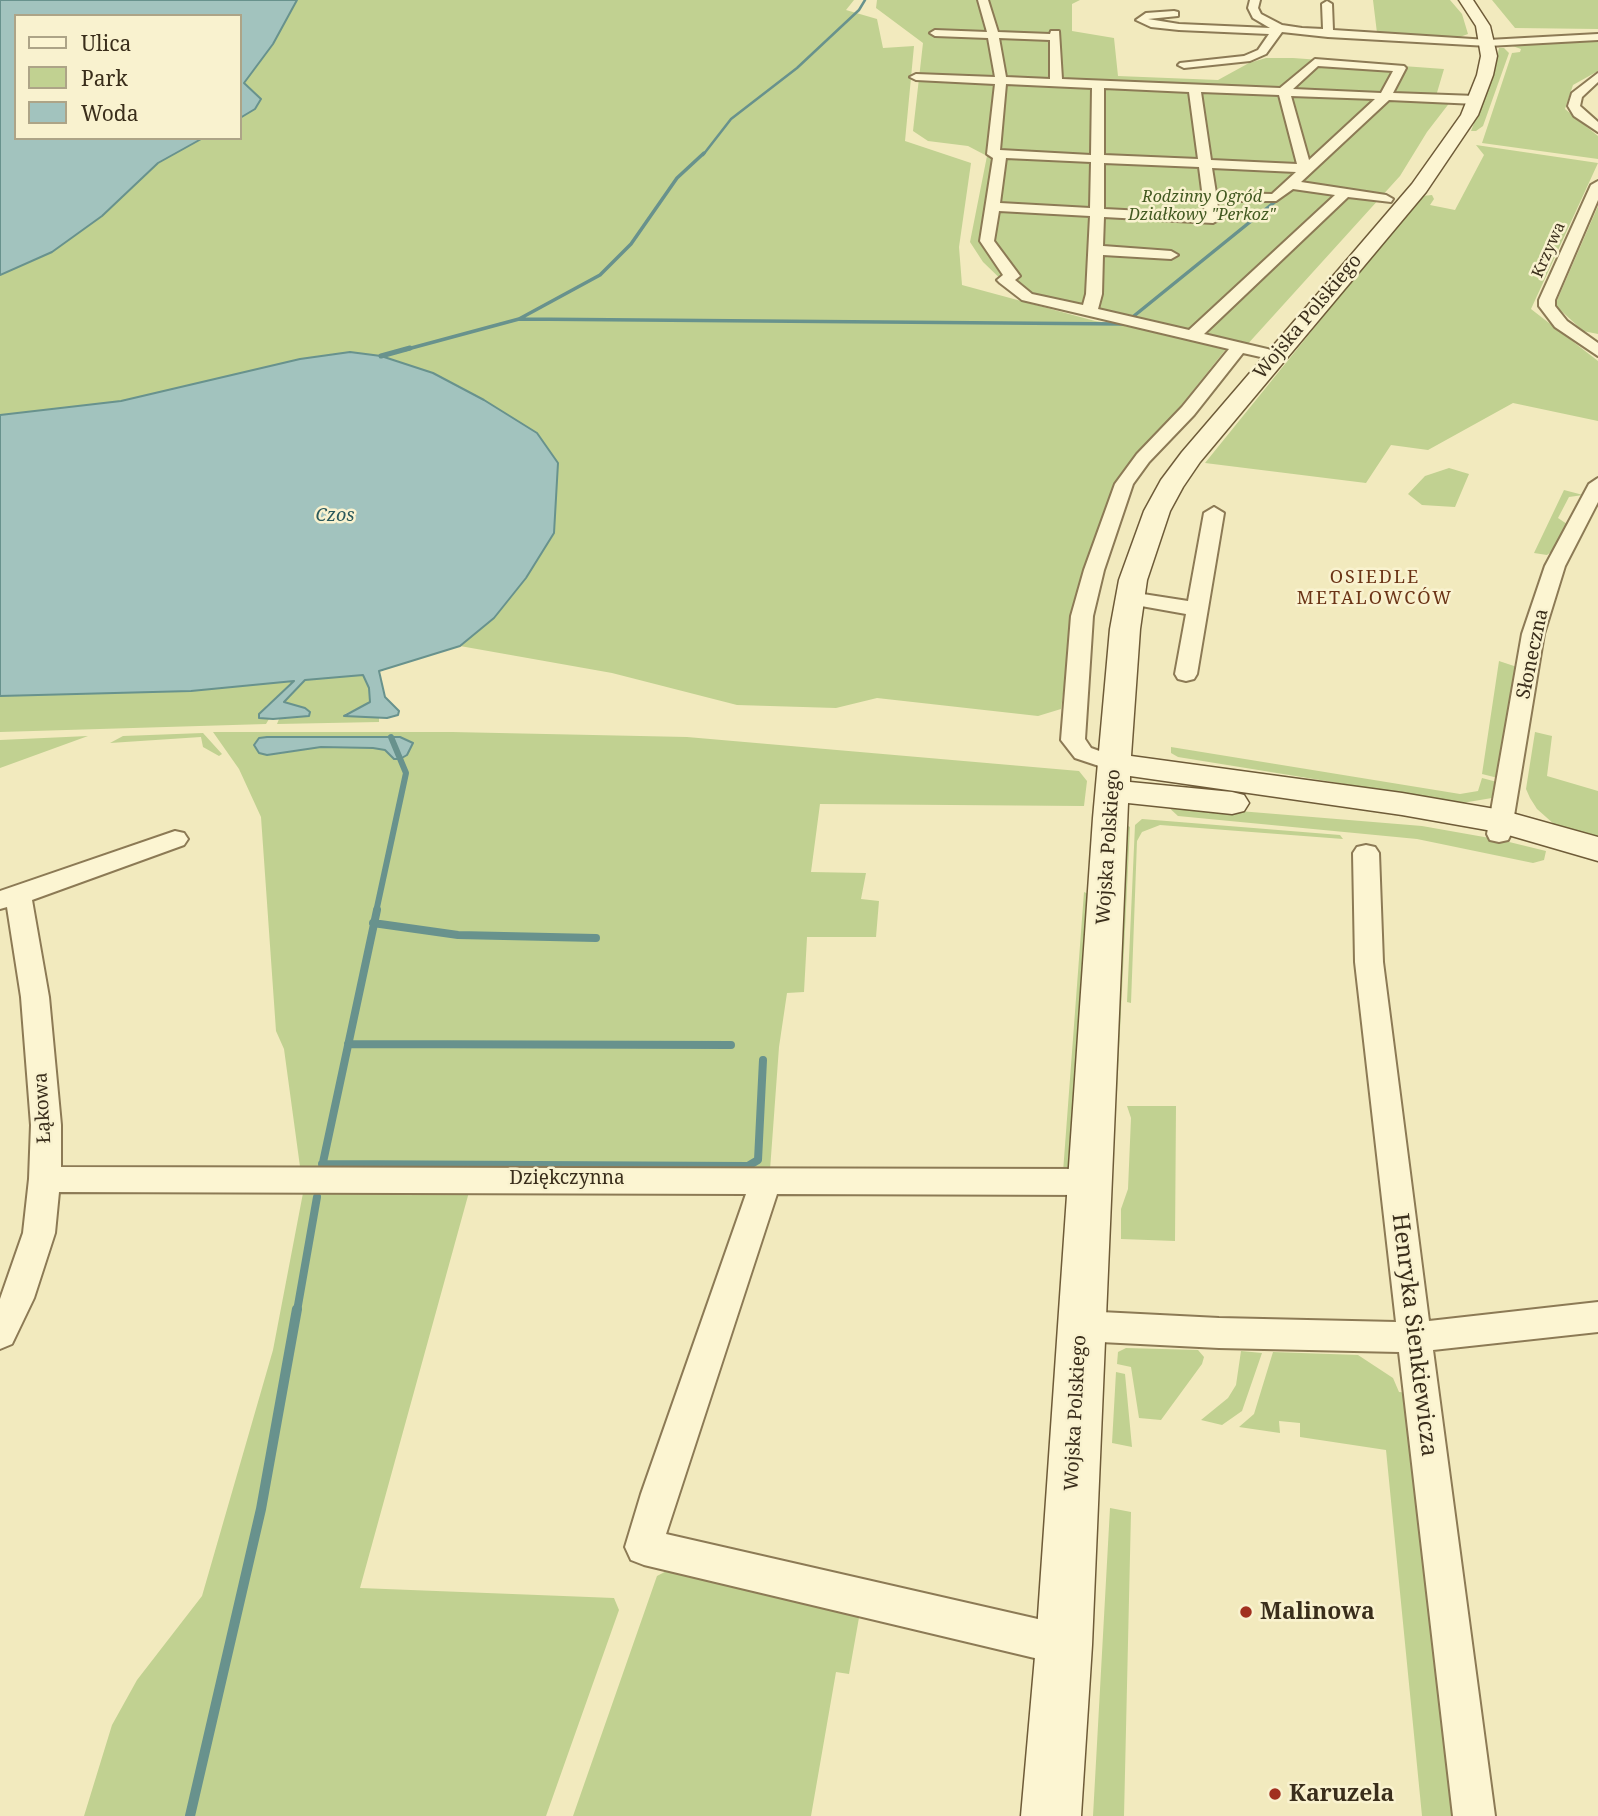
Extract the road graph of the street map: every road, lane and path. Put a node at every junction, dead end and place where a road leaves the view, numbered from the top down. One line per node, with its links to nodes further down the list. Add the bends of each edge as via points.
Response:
1 (983, 0): 9 (street)
2 (1255, 0): 6 (street, via 1252,8 1257,16)
3 (1465, 0): 12 (street)
4 (1327, 4): 8 (street)
5 (1174, 14): 6 (street, via 1141,20 1179,27)
6 (1278, 29): 8 (street); 13 (street, via 1262,52 1246,59)
7 (935, 33): 9 (street)
8 (1328, 34): 12 (street)
9 (994, 35): 10 (street); 16 (street)
10 (1055, 35): 18 (street)
11 (1598, 37): 12 (street)
12 (1487, 39): 23 (street, Wojska Polskiego, via 1485,75)
13 (1184, 65)
14 (1598, 76): 24 (street, via 1576,96 1574,106)
15 (916, 77): 16 (street)
16 (1001, 82): 18 (street); 25 (street, via 993,154)
17 (1219, 82): 20 (street)
18 (1056, 84): 19 (street)
19 (1098, 86): 20 (street); 26 (street)
20 (1198, 90): 21 (street); 27 (street)
21 (1283, 93): 22 (street); 22 (street, via 1315,62 1400,68); 28 (street)
22 (1384, 98): 23 (street); 28 (street)
23 (1476, 100): 43 (street, Wojska Polskiego, via 1419,188)
24 (1598, 128)
25 (1000, 154): 26 (street); 34 (street)
26 (1098, 159): 27 (street); 35 (street)
27 (1205, 164): 28 (street); 32 (street)
28 (1306, 168): 29 (street)
29 (1290, 184): 31 (street); 32 (street, via 1272,199)
30 (1598, 185): 42 (street, Krzywa, via 1547,300 1561,324)
31 (1345, 193): 33 (street); 40 (street)
32 (1211, 197): 35 (street, via 1213,219)
33 (1386, 199)
34 (993, 207): 35 (street); 38 (street, via 986,241 1012,276 1005,280 1027,297)
35 (1097, 212): 36 (street)
36 (1095, 250): 37 (street); 38 (street)
37 (1171, 255)
38 (1089, 312): 39 (street)
39 (1128, 321): 40 (street)
40 (1192, 336): 41 (street)
41 (1239, 347): 43 (street); 49 (street, via 1125,484 1094,570 1082,616 1073,740)
42 (1598, 351)
43 (1274, 355): 46 (street, Wojska Polskiego, via 1170,486 1148,531)
44 (1598, 484): 50 (street, Słoneczna, via 1555,566 1533,634)
45 (1214, 513): 47 (street)
46 (1129, 598): 47 (street); 49 (street, Wojska Polskiego)
47 (1196, 609): 48 (street)
48 (1186, 674)
49 (1113, 777): 50 (street); 58 (street, Wojska Polskiego)
50 (1499, 828): 52 (street); 54 (street)
51 (176, 839): 55 (street)
52 (1598, 849)
53 (1366, 853): 62 (street, Henryka Sienkiewicza, via 1369,962)
54 (1598, 861)
55 (9, 898): 56 (street, Łąkowa, via 35,997 46,1125)
56 (45, 1179): 57 (street, Dziękczynna); 61 (street, Łąkowa, via 39,1233)
57 (766, 1180): 58 (street, Dziękczynna); 63 (street)
58 (1090, 1182): 60 (street, Wojska Polskiego)
59 (1598, 1317): 62 (street)
60 (1081, 1326): 62 (street); 64 (street, Wojska Polskiego)
61 (0, 1335)
62 (1415, 1337): 66 (street, Henryka Sienkiewicza)
63 (644, 1547): 64 (street)
64 (1064, 1645): 65 (street, Wojska Polskiego)
65 (1051, 1816)
66 (1474, 1816)

